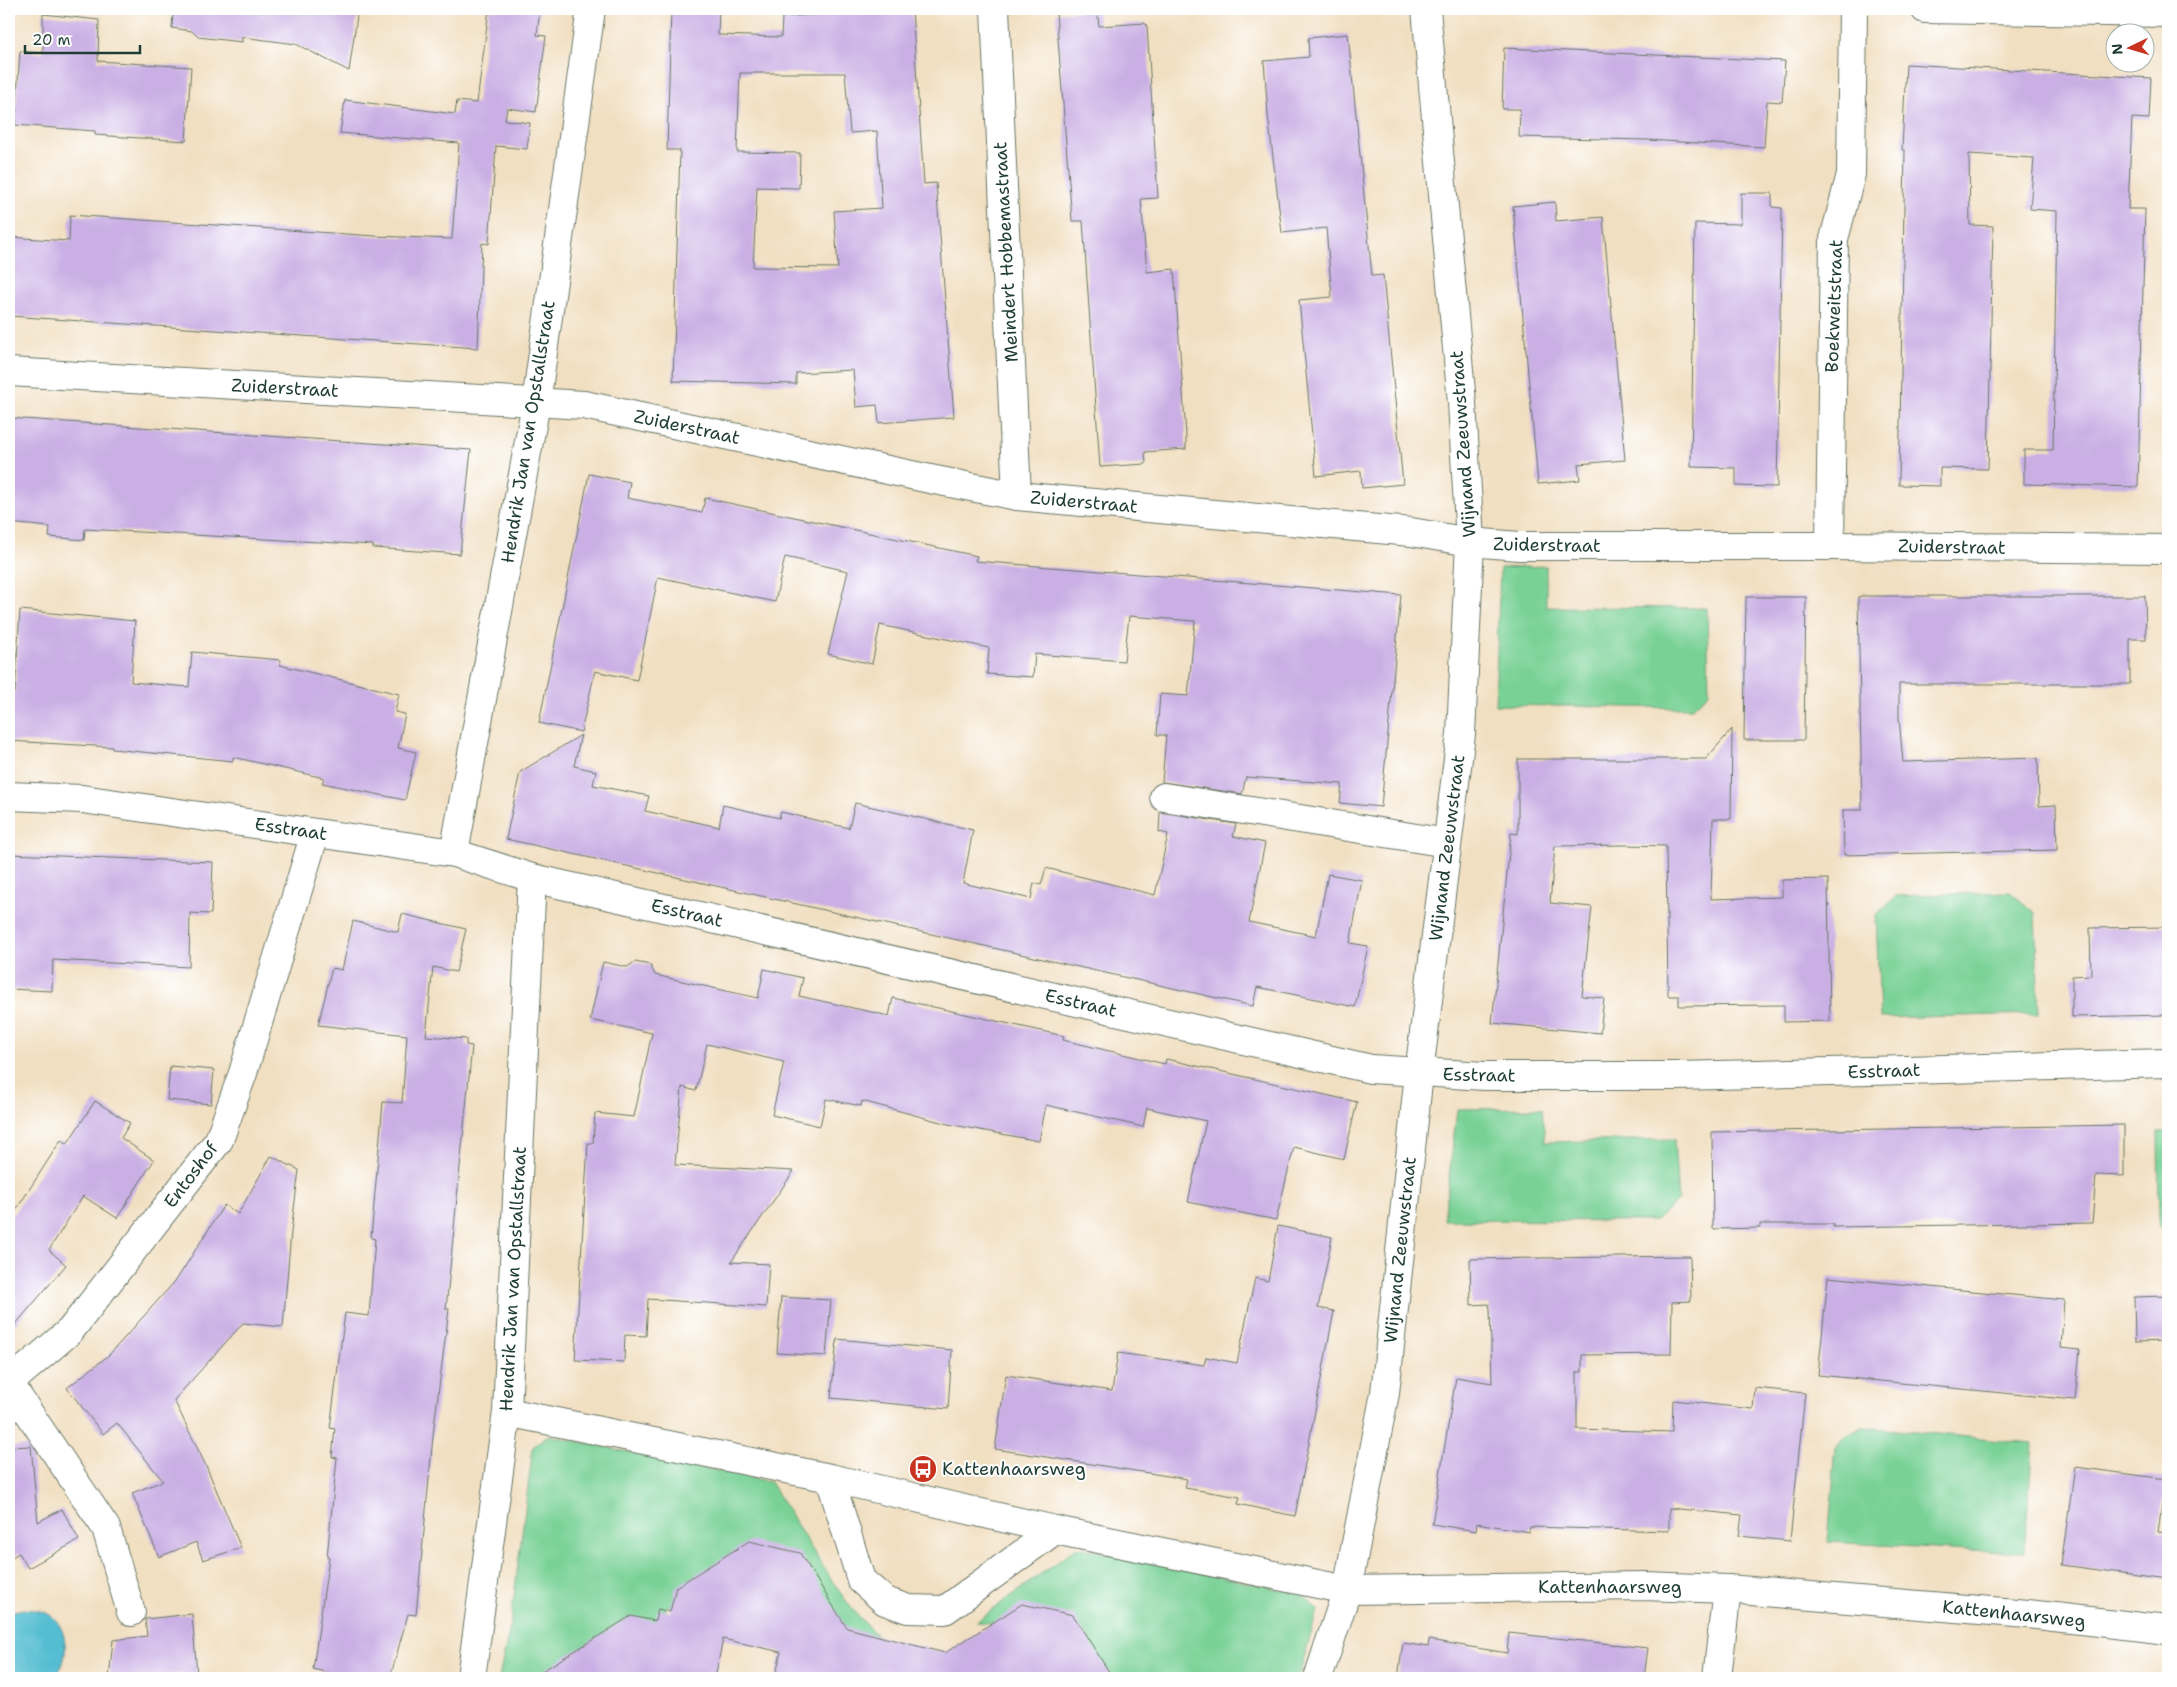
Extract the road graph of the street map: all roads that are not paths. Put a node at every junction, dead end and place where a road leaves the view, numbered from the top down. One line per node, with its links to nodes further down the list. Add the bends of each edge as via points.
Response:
1 (591, 9): 8 (street, Hendrik Jan van Opstallstraat)
2 (995, 9): 9 (street, Meindert Hobbemastraat)
3 (1426, 9): 10 (street, Wijnand Zeeuwstraat, via 1462,403)
4 (1854, 9): 11 (street, Boekweitstraat, via 1851,174 1834,239)
5 (1925, 9): 6 (street)
6 (2168, 13)
7 (9, 372): 8 (street, Zuiderstraat)
8 (536, 403): 9 (street, Zuiderstraat, via 584,404); 17 (street, Hendrik Jan van Opstallstraat)
9 (1017, 496): 10 (street, Zuiderstraat, via 1411,532)
10 (1470, 542): 11 (street, Zuiderstraat, via 1518,546); 16 (street, Wijnand Zeeuwstraat, via 1461,734)
11 (1830, 546): 12 (street, Zuiderstraat)
12 (2168, 550)
13 (9, 796): 15 (street, Esstraat, via 82,799)
14 (1164, 797): 16 (street)
15 (315, 833): 17 (street, Esstraat); 21 (street, Entoshof, via 243,1073 219,1140 70,1331)
16 (1447, 843): 20 (street, Wijnand Zeeuwstraat)
17 (454, 853): 18 (street, Esstraat)
18 (532, 878): 20 (street, Esstraat, via 1371,1069); 22 (street, Hendrik Jan van Opstallstraat)
19 (2168, 1063): 20 (street, Esstraat, via 1678,1076)
20 (1419, 1074): 26 (street, Wijnand Zeeuwstraat, via 1385,1393)
21 (9, 1383): 27 (street, Entoshof, via 106,1528)
22 (507, 1412): 23 (street, Kattenhaarsweg); 29 (street, Hendrik Jan van Opstallstraat)
23 (830, 1478): 24 (street, Kattenhaarsweg); 24 (street, via 861,1580 885,1601 908,1609 945,1610)
24 (1055, 1530): 26 (street, Kattenhaarsweg)
25 (1727, 1589): 26 (street, Kattenhaarsweg, via 1644,1586); 28 (street, Kattenhaarsweg, via 2028,1614); 31 (street)
26 (1347, 1590): 30 (street, Wijnand Zeeuwstraat)
27 (131, 1612)
28 (2168, 1630)
29 (471, 1678)
30 (1318, 1678)
31 (1717, 1678)

